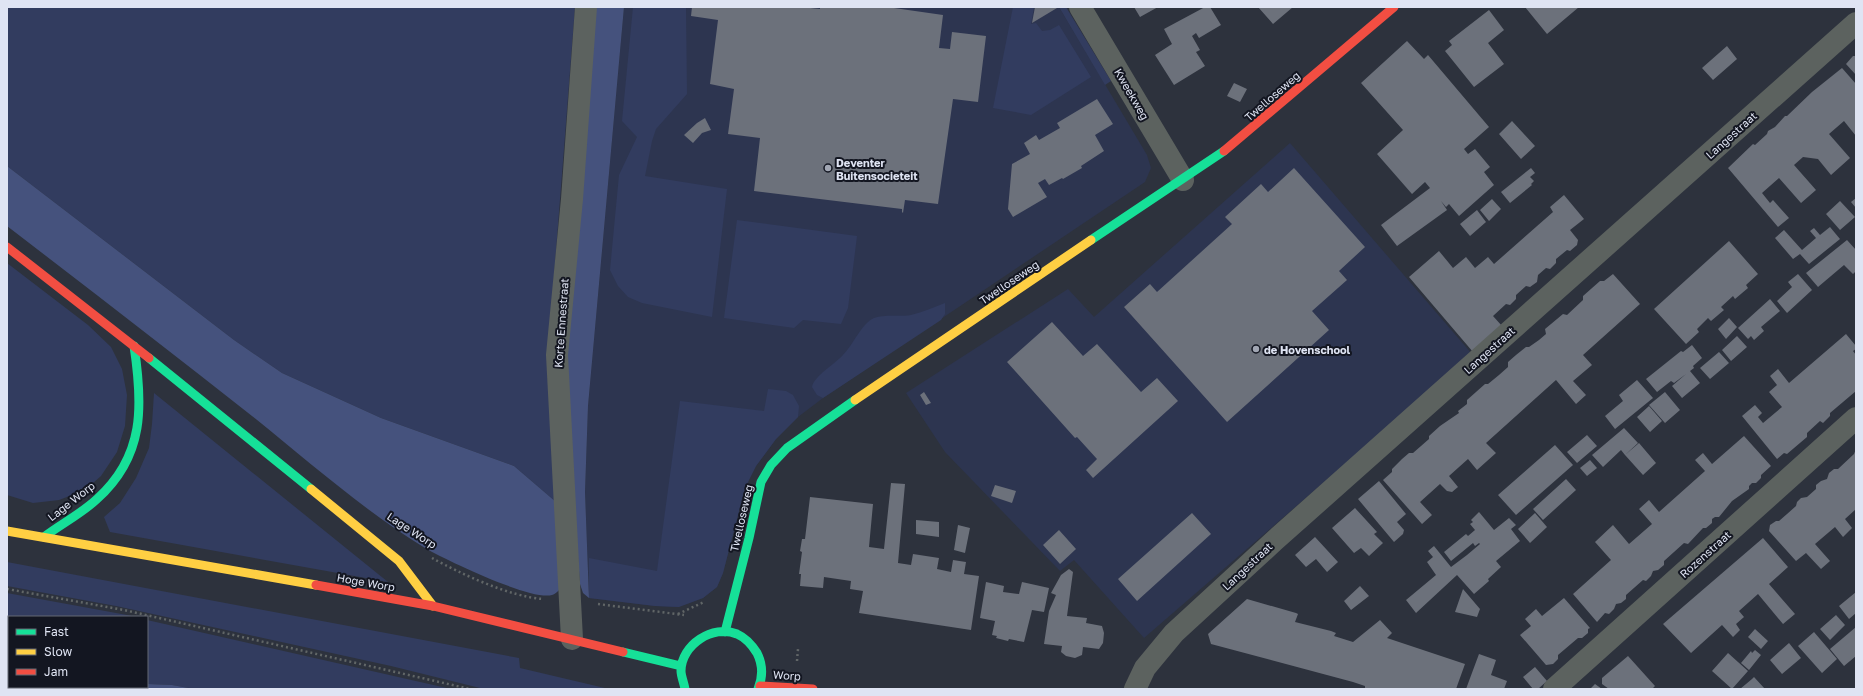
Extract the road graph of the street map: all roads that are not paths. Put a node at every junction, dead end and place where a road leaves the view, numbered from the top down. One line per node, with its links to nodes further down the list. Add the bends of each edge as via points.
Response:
1 (586, 7): 14 (street, Korte Ennestraat, via 557,355)
2 (1080, 7): 5 (street, Kweekweg)
3 (1394, 7): 5 (street, Twelloseweg, via 1234,144)
4 (1856, 23): 19 (street, Langestraat, via 1268,546 1174,633 1145,668)
5 (1182, 180): 13 (street, Twelloseweg, via 786,448 771,465 761,482)
6 (7, 246): 7 (street)
7 (134, 346): 11 (street, Lage Worp, via 140,393 140,421 132,449 116,479 97,499); 12 (street, via 399,561)
8 (1856, 418): 20 (street, Rozenstraat)
9 (19, 524): 11 (street, Hoge Worp)
10 (7, 531): 11 (street, Hoge Worp)
11 (44, 537): 12 (street, Hoge Worp)
12 (433, 606): 14 (street, Hoge Worp)
13 (725, 632): 15 (street, via 712,632 693,643); 16 (street, via 741,636 753,647 761,662)
14 (572, 639): 15 (street, Hoge Worp)
15 (681, 666): 17 (street)
16 (759, 687): 18 (street, Worp)
17 (685, 689)
18 (813, 689)
19 (1135, 689)
20 (1554, 689)

